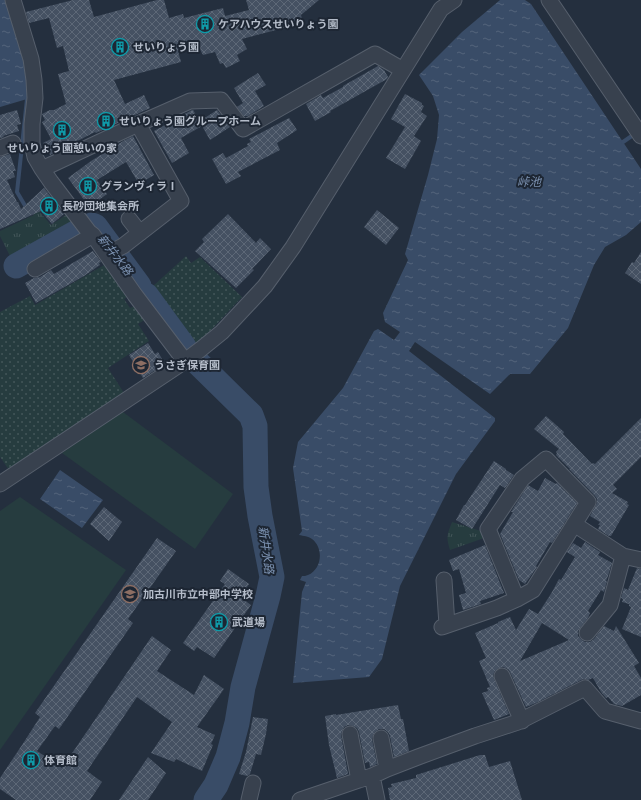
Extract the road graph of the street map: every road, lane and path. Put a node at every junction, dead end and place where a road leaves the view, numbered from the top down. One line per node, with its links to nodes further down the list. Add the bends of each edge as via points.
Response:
1 (13, 0): 8 (street, via 31,58 35,98 32,143)
2 (454, 0): 4 (street)
3 (549, 0): 7 (street)
4 (437, 5): 5 (street)
5 (403, 70): 6 (street, via 375,54 243,129 221,100 190,101); 14 (street, via 293,247 265,286 222,332)
6 (138, 124): 8 (street); 11 (street, via 181,201)
7 (641, 136)
8 (42, 169): 10 (street)
9 (129, 219): 11 (street)
10 (88, 230): 13 (street); 14 (street)
11 (140, 233): 12 (street)
12 (119, 248)
13 (35, 269)
14 (185, 361): 15 (street)
15 (0, 484)
16 (574, 524): 17 (street); 20 (street, via 533,590); 20 (street, via 588,502 546,459 522,479 488,529)
17 (623, 556): 18 (street); 21 (street, via 616,608)
18 (641, 560)
19 (444, 580): 20 (street, via 445,626)
20 (516, 599)
21 (588, 633)
22 (502, 676): 23 (street)
23 (522, 721): 24 (street, via 585,688 605,711); 27 (street)
24 (641, 721)
25 (350, 734): 28 (street)
26 (381, 738): 27 (street)
27 (387, 769): 28 (street)
28 (366, 778): 31 (street); 32 (street)
29 (253, 783): 30 (street)
30 (249, 800)
31 (300, 800)
32 (377, 800)

